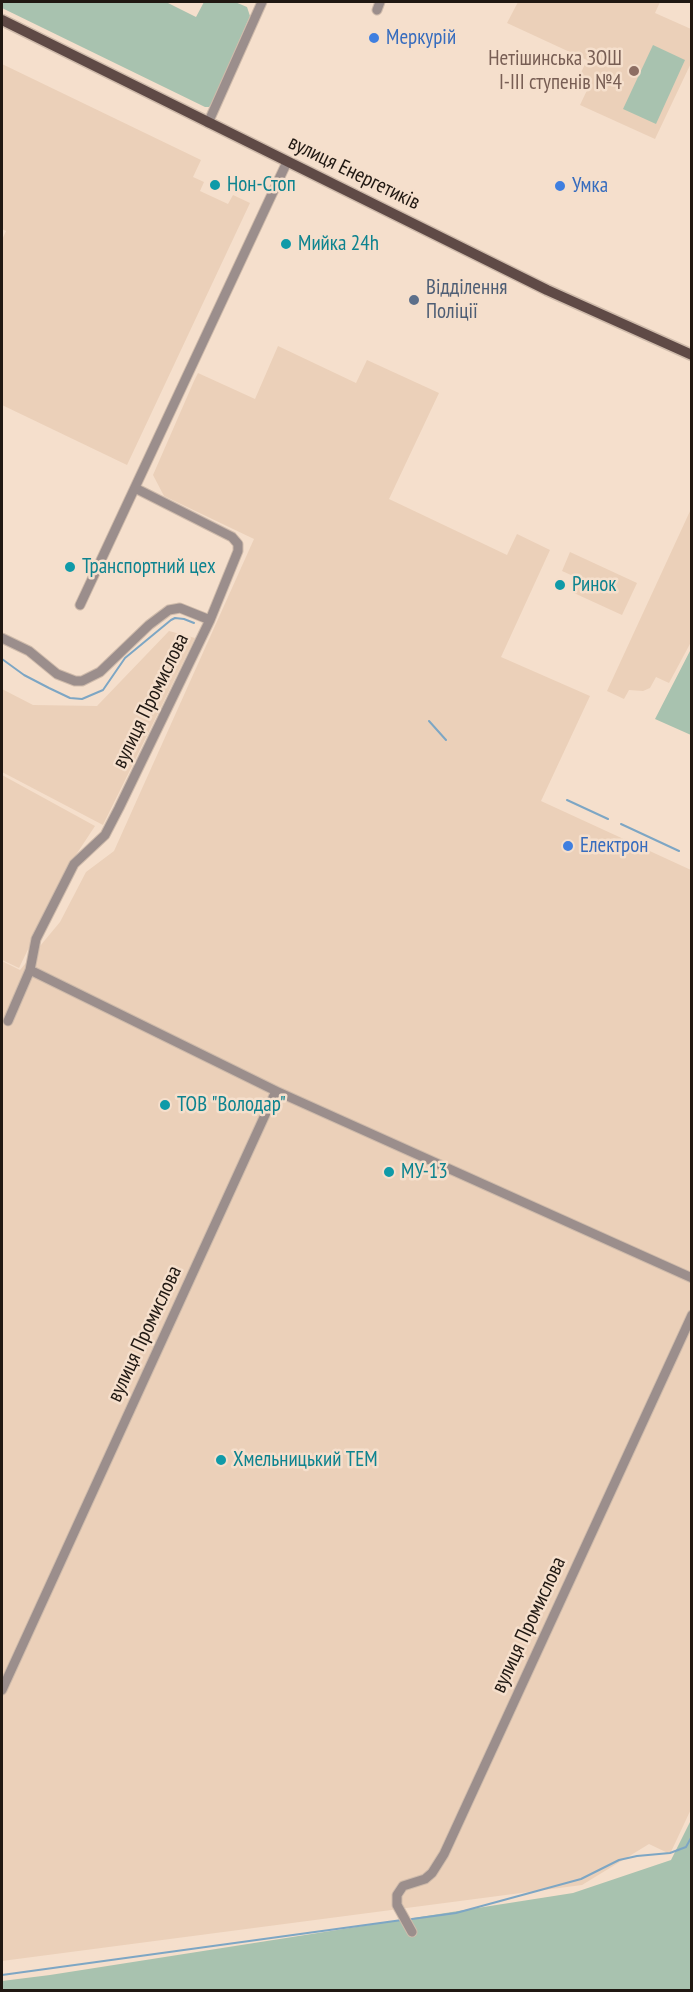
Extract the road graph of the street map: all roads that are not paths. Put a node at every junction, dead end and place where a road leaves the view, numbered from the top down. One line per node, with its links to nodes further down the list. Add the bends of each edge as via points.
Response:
1 (262, 2): 3 (street)
2 (2, 20): 3 (main road, вулиця Енергетиків)
3 (208, 123): 4 (main road, вулиця Енергетиків)
4 (288, 162): 5 (main road, вулиця Енергетиків, via 548,290); 6 (street)
5 (692, 355)
6 (135, 488): 7 (street); 8 (street, вулиця Промислова, via 236,542 237,554)
7 (80, 605)
8 (210, 620): 9 (street, via 180,608 169,610 100,672 82,681 57,674 29,651); 10 (street, вулиця Промислова, via 105,835 75,864 36,939)
9 (2, 638)
10 (30, 970): 11 (street, вулиця Промислова); 12 (street)
11 (8, 1022)
12 (276, 1091): 13 (street); 15 (street, вулиця Промислова)
13 (692, 1278)
14 (692, 1315): 16 (street, вулиця Промислова, via 444,1854 432,1873 403,1886 397,1895 397,1905)
15 (2, 1690)
16 (412, 1932)

